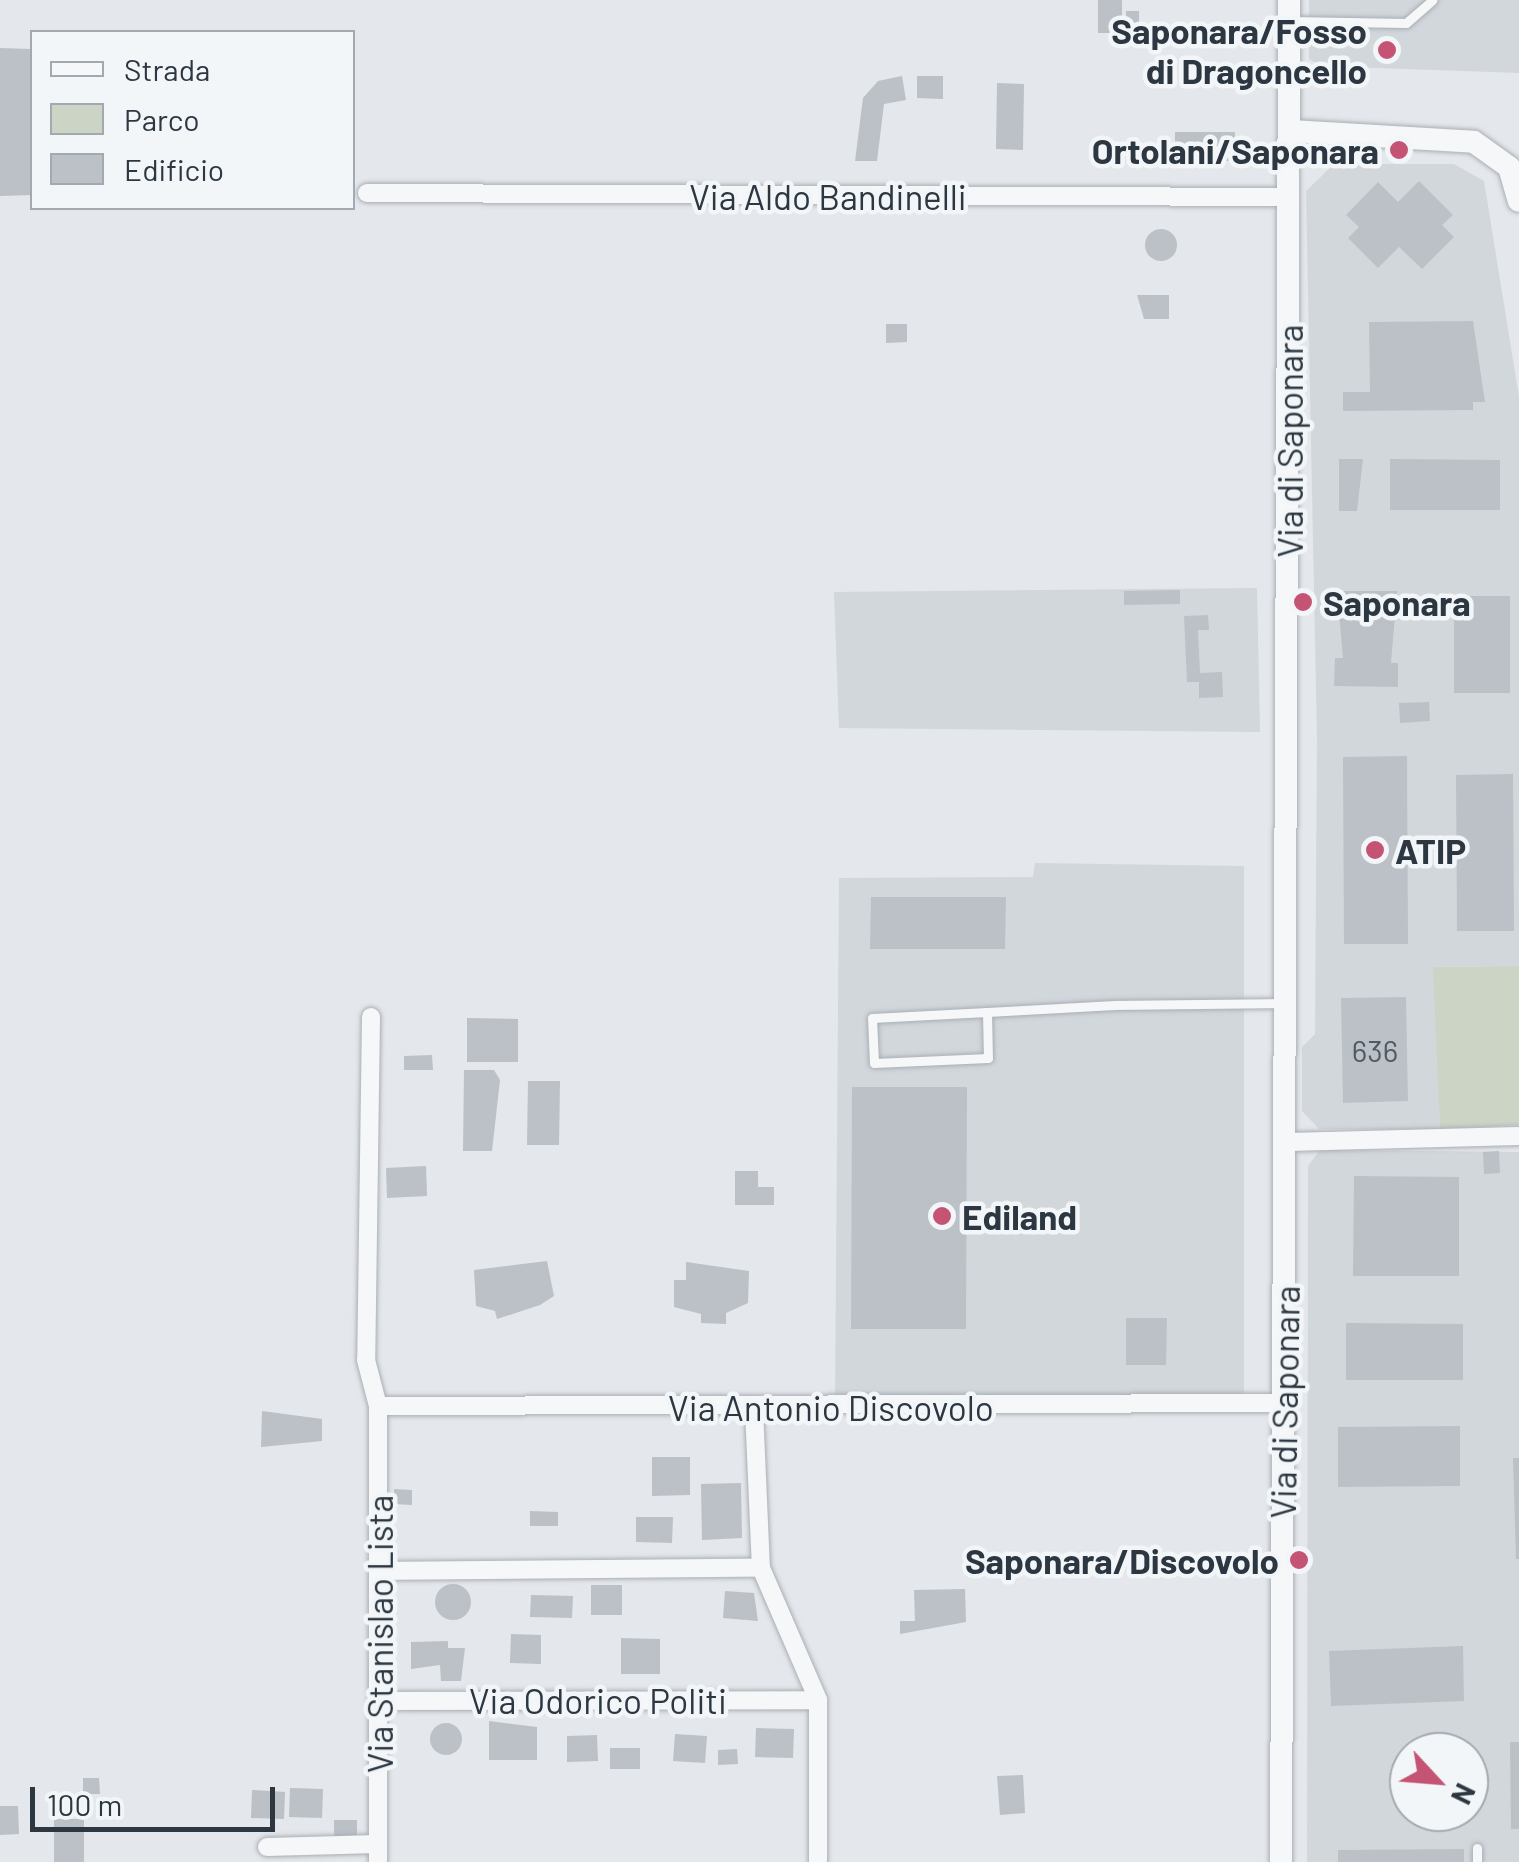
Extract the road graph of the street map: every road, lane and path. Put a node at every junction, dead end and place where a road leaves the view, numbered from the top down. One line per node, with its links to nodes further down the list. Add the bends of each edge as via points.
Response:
1 (1432, 0): 2 (lane, via 1406,23)
2 (1289, 10): 3 (street, Via di Saponara)
3 (1290, 131): 5 (street, Via di Saponara); 6 (street, via 1474,142 1508,168)
4 (367, 193): 5 (street, Via Aldo Bandinelli)
5 (1290, 198): 7 (street, Via di Saponara)
6 (1519, 201)
7 (1275, 1003): 8 (lane); 11 (street, Via di Saponara)
8 (987, 1012): 8 (lane, via 872,1018 874,1063 988,1058)
9 (371, 1016): 13 (street, Via Stanislao Lista, via 366,1360)
10 (1519, 1136): 11 (street)
11 (1287, 1142): 12 (street, Via di Saponara)
12 (1283, 1404): 14 (street, Via Antonio Discovolo); 23 (street, Via di Saponara)
13 (378, 1406): 14 (street, Via Antonio Discovolo); 16 (street, Via Stanislao Lista)
14 (754, 1408): 15 (street)
15 (761, 1568): 16 (street); 17 (street)
16 (380, 1571): 18 (street, Via Stanislao Lista)
17 (818, 1700): 18 (street, Via Odorico Politi); 22 (street)
18 (378, 1701): 21 (street, Via Stanislao Lista)
19 (268, 1847): 21 (street)
20 (1476, 1848): 24 (lane)
21 (378, 1853)
22 (818, 1862)
23 (1281, 1862)
24 (1476, 1862)

